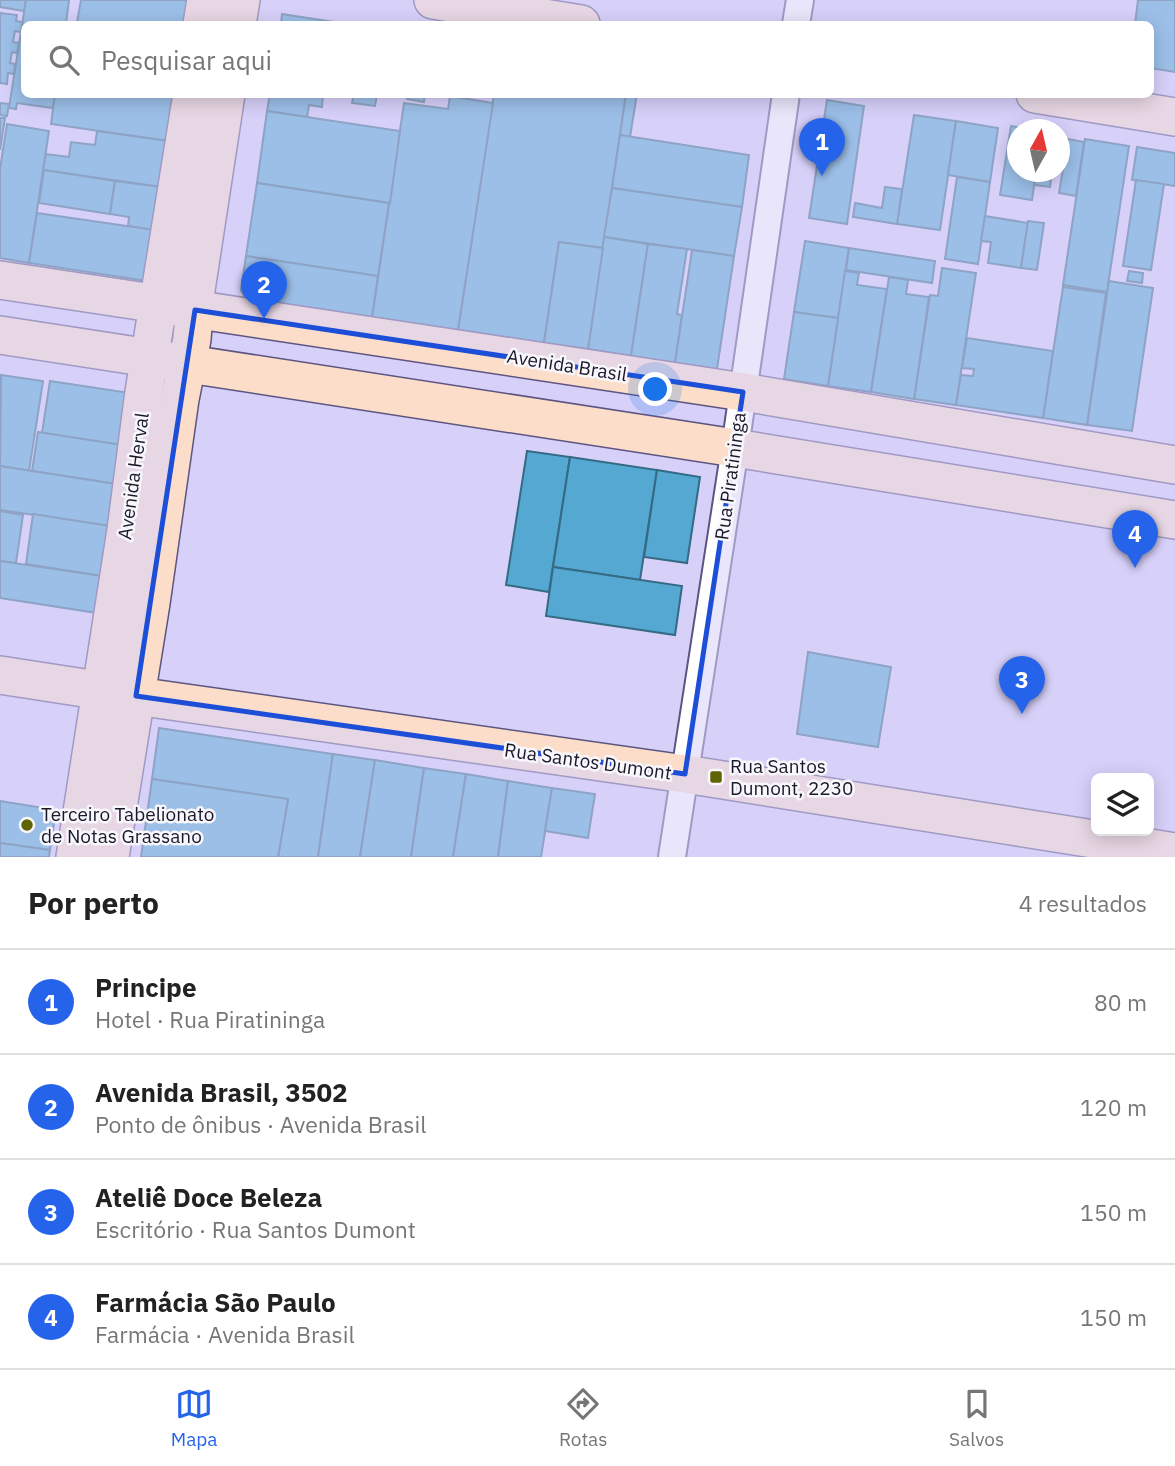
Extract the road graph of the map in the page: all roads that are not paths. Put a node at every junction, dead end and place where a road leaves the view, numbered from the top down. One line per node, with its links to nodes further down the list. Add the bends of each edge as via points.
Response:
1 (205, 0): 5 (main road)
2 (241, 0): 6 (main road)
3 (433, 0): 7 (main road)
4 (800, 0): 8 (street)
5 (202, 21)
6 (238, 21)
7 (562, 21)
8 (796, 21)
9 (213, 98): 15 (main road, Avenida Herval, via 183,153)
10 (214, 98): 16 (main road, Avenida Herval)
11 (785, 98): 20 (street, Rua Piratininga)
12 (1059, 98): 13 (main road)
13 (1175, 117)
14 (0, 280): 15 (main road, Avenida Brasil)
15 (159, 305): 16 (main road, Avenida Brasil); 18 (main road, Avenida Herval)
16 (195, 310): 19 (main road, Avenida Herval); 20 (main road, Avenida Brasil)
17 (0, 335): 18 (main road)
18 (151, 358): 19 (main road); 25 (main road, Avenida Herval)
19 (187, 363): 21 (main road); 23 (main road, Avenida Herval)
20 (743, 391): 21 (street, Rua Piratininga); 22 (main road, Avenida Brasil)
21 (735, 449): 24 (main road); 29 (street, Rua Piratininga)
22 (1175, 466)
23 (169, 479): 25 (main road); 28 (main road, Avenida Herval)
24 (1175, 520)
25 (126, 530): 27 (main road, Avenida Herval)
26 (0, 675): 27 (main road, Rua Santos Dumont)
27 (100, 690): 28 (main road, Rua Santos Dumont); 30 (main road, Avenida Herval)
28 (136, 696): 29 (main road, Rua Santos Dumont); 32 (main road, Avenida Herval)
29 (685, 775): 31 (main road, Rua Santos Dumont); 33 (street, Rua Piratininga)
30 (80, 850)
31 (1175, 852)
32 (110, 857)
33 (672, 857)

